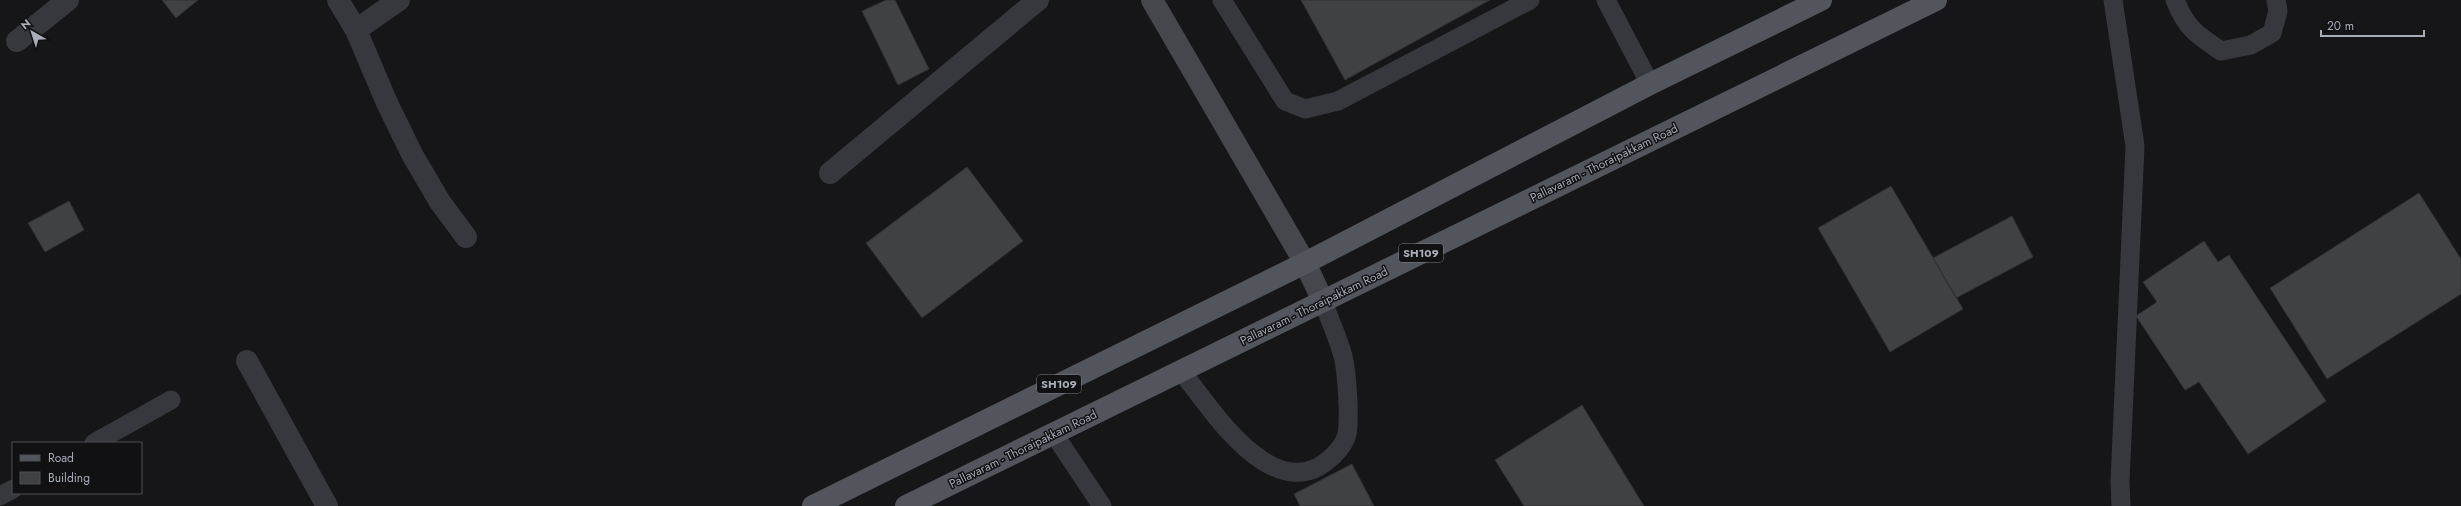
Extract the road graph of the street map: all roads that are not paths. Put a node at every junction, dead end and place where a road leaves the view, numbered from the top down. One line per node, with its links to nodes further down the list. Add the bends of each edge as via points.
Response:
1 (68, 0): 15 (street)
2 (338, 0): 14 (street)
3 (399, 0): 14 (street)
4 (1038, 0): 17 (street)
5 (1152, 0): 19 (street)
6 (1222, 0): 7 (lane, via 1285,101 1305,109 1338,101)
7 (1530, 0)
8 (1606, 0): 16 (lane)
9 (1936, 0): 20 (main road, Pallavaram - Thoraipakkam Road / SH109)
10 (2113, 0): 32 (lane, via 2135,146 2120,482)
11 (2175, 0): 12 (lane, via 2194,33 2221,51 2251,45 2272,33 2278,11)
12 (2276, 0)
13 (1817, 1): 16 (main road, SH109)
14 (356, 30): 18 (street, via 413,156 440,202)
15 (17, 40)
16 (1650, 84): 19 (main road, SH109)
17 (830, 173)
18 (466, 236)
19 (1305, 262): 20 (street); 29 (main road, SH109)
20 (1323, 301): 22 (main road, Pallavaram - Thoraipakkam Road / SH109); 22 (lane, via 1343,356 1347,406 1346,435 1339,448 1322,466 1303,473 1282,471 1263,461 1238,440)
21 (247, 361): 28 (street)
22 (1181, 371): 24 (main road, Pallavaram - Thoraipakkam Road / SH109)
23 (171, 400): 25 (lane)
24 (1054, 434): 30 (main road, Pallavaram - Thoraipakkam Road / SH109); 31 (lane)
25 (96, 442)
26 (12, 490): 27 (lane)
27 (0, 496)
28 (327, 506)
29 (813, 506)
30 (906, 506)
31 (1102, 506)
32 (2122, 506)

